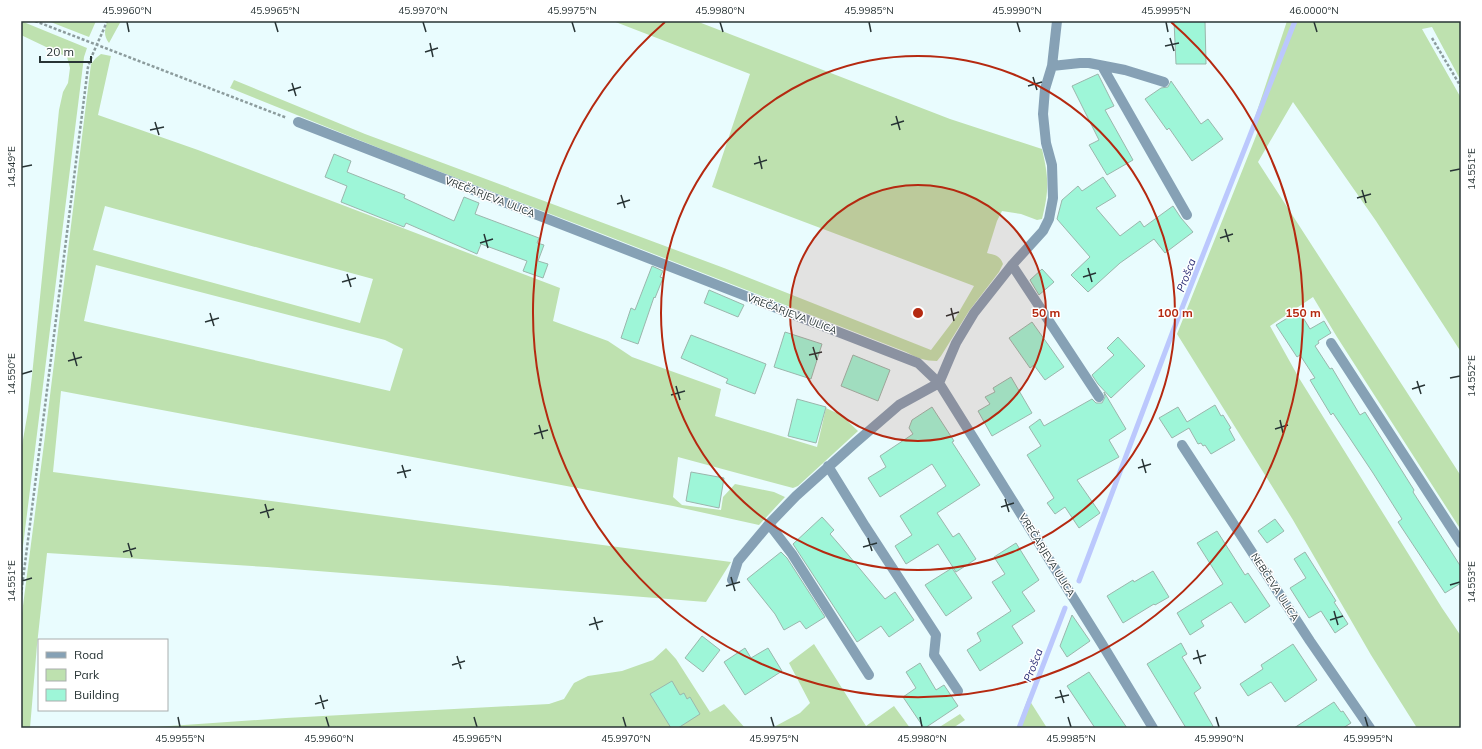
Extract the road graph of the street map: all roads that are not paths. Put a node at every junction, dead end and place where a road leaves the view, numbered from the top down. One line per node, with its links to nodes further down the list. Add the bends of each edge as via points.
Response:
1 (1057, 21): 2 (street)
2 (1052, 66): 3 (street, via 1080,63); 7 (street, via 1045,89 1043,114 1046,143 1052,165 1053,198 1049,219 1043,232)
3 (1102, 66): 4 (street); 6 (street)
4 (1164, 82)
5 (298, 122): 9 (street, VREČARJEVA ULICA, via 918,363)
6 (1187, 215)
7 (1012, 265): 9 (street, via 974,313 956,343); 10 (street)
8 (1331, 343): 14 (street)
9 (939, 383): 12 (street, via 899,405); 18 (street, VREČARJEVA ULICA)
10 (1098, 397)
11 (1182, 445): 19 (street, NEBČEVA ULICA)
12 (828, 466): 13 (street); 17 (street, via 936,635 934,655)
13 (769, 524): 15 (street, via 738,561); 16 (street, via 792,554)
14 (1461, 543)
15 (732, 580)
16 (869, 675)
17 (958, 691)
18 (1153, 728)
19 (1370, 728)

